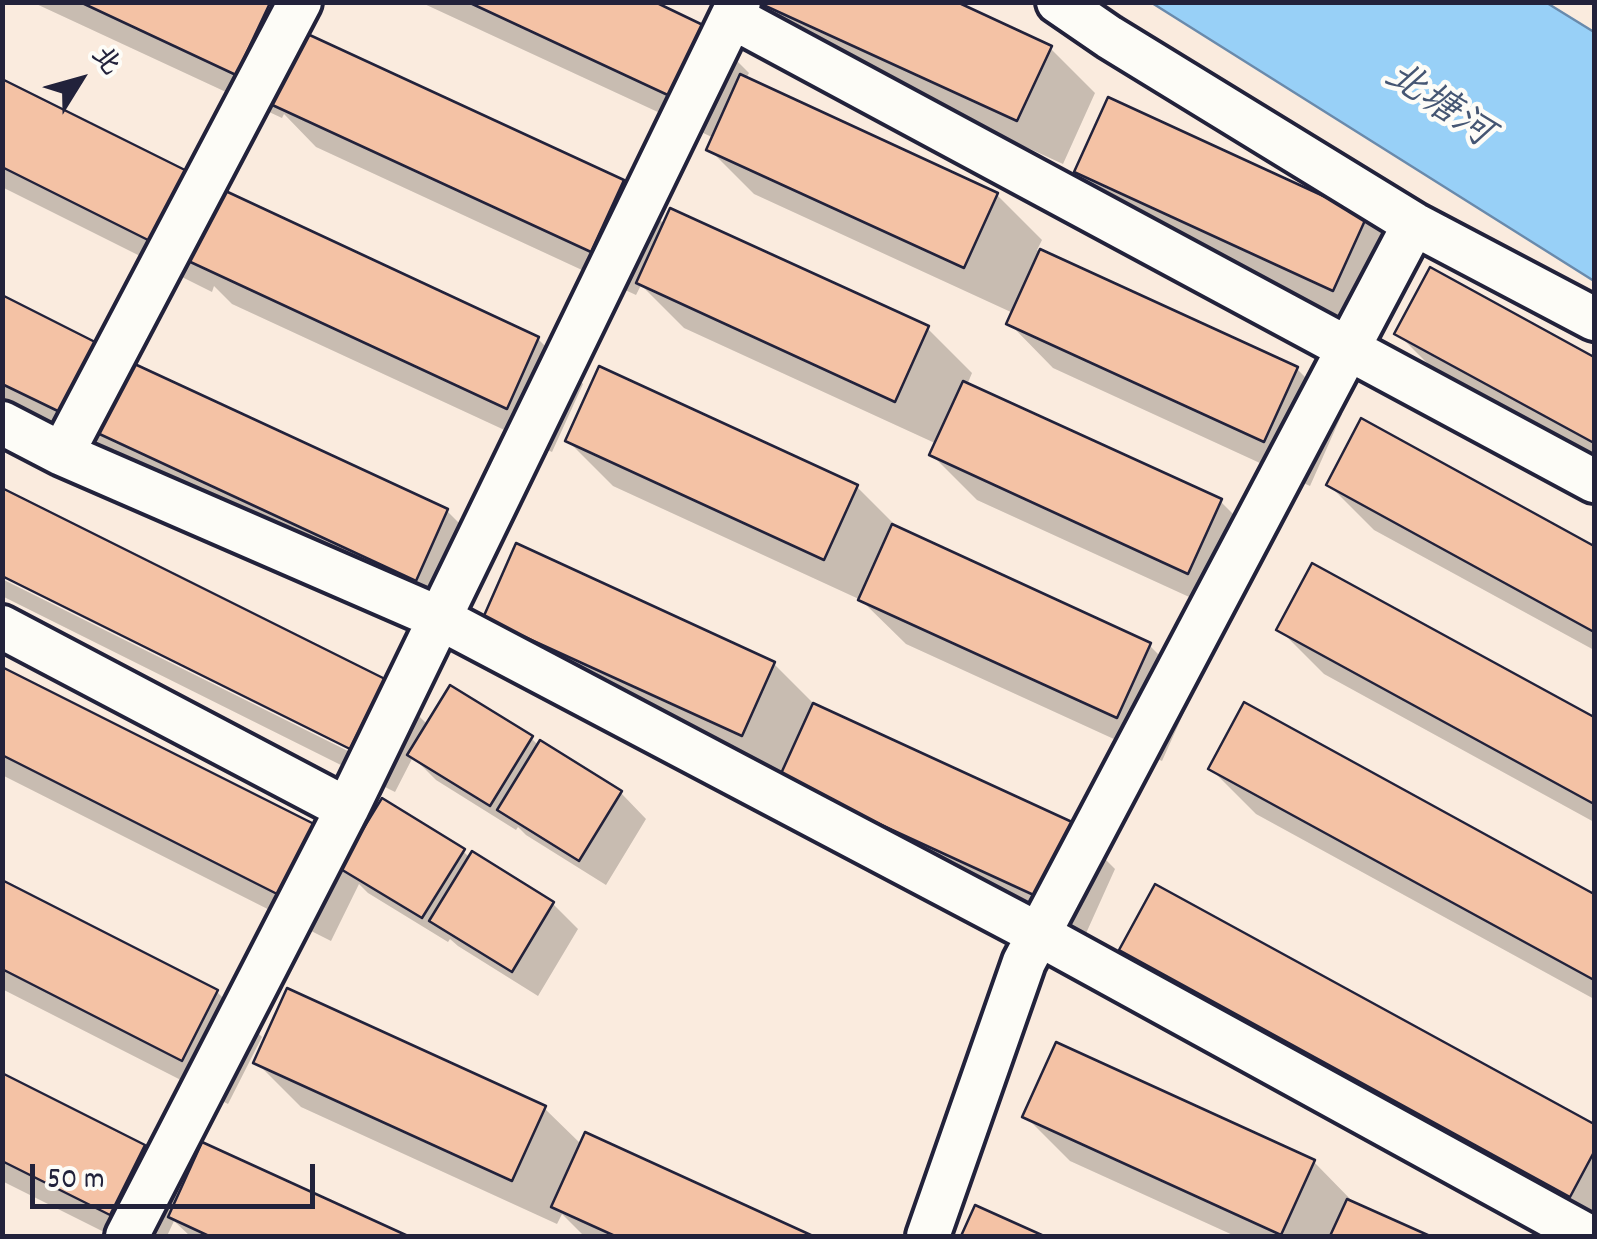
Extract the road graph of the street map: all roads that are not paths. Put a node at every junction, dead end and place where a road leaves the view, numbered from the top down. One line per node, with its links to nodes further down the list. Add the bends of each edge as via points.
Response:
1 (300, 2): 8 (lane)
2 (1058, 2): 4 (lane)
3 (735, 10): 6 (lane); 10 (lane)
4 (1414, 224): 5 (lane); 6 (lane)
5 (1594, 319)
6 (1348, 350): 9 (lane); 13 (lane)
7 (2, 424): 8 (lane)
8 (62, 454): 10 (lane)
9 (1594, 482)
10 (439, 618): 12 (lane); 13 (lane)
11 (2, 627): 12 (lane)
12 (347, 808): 15 (lane)
13 (1038, 934): 14 (lane); 16 (lane)
14 (1588, 1226)
15 (127, 1236)
16 (928, 1236)

